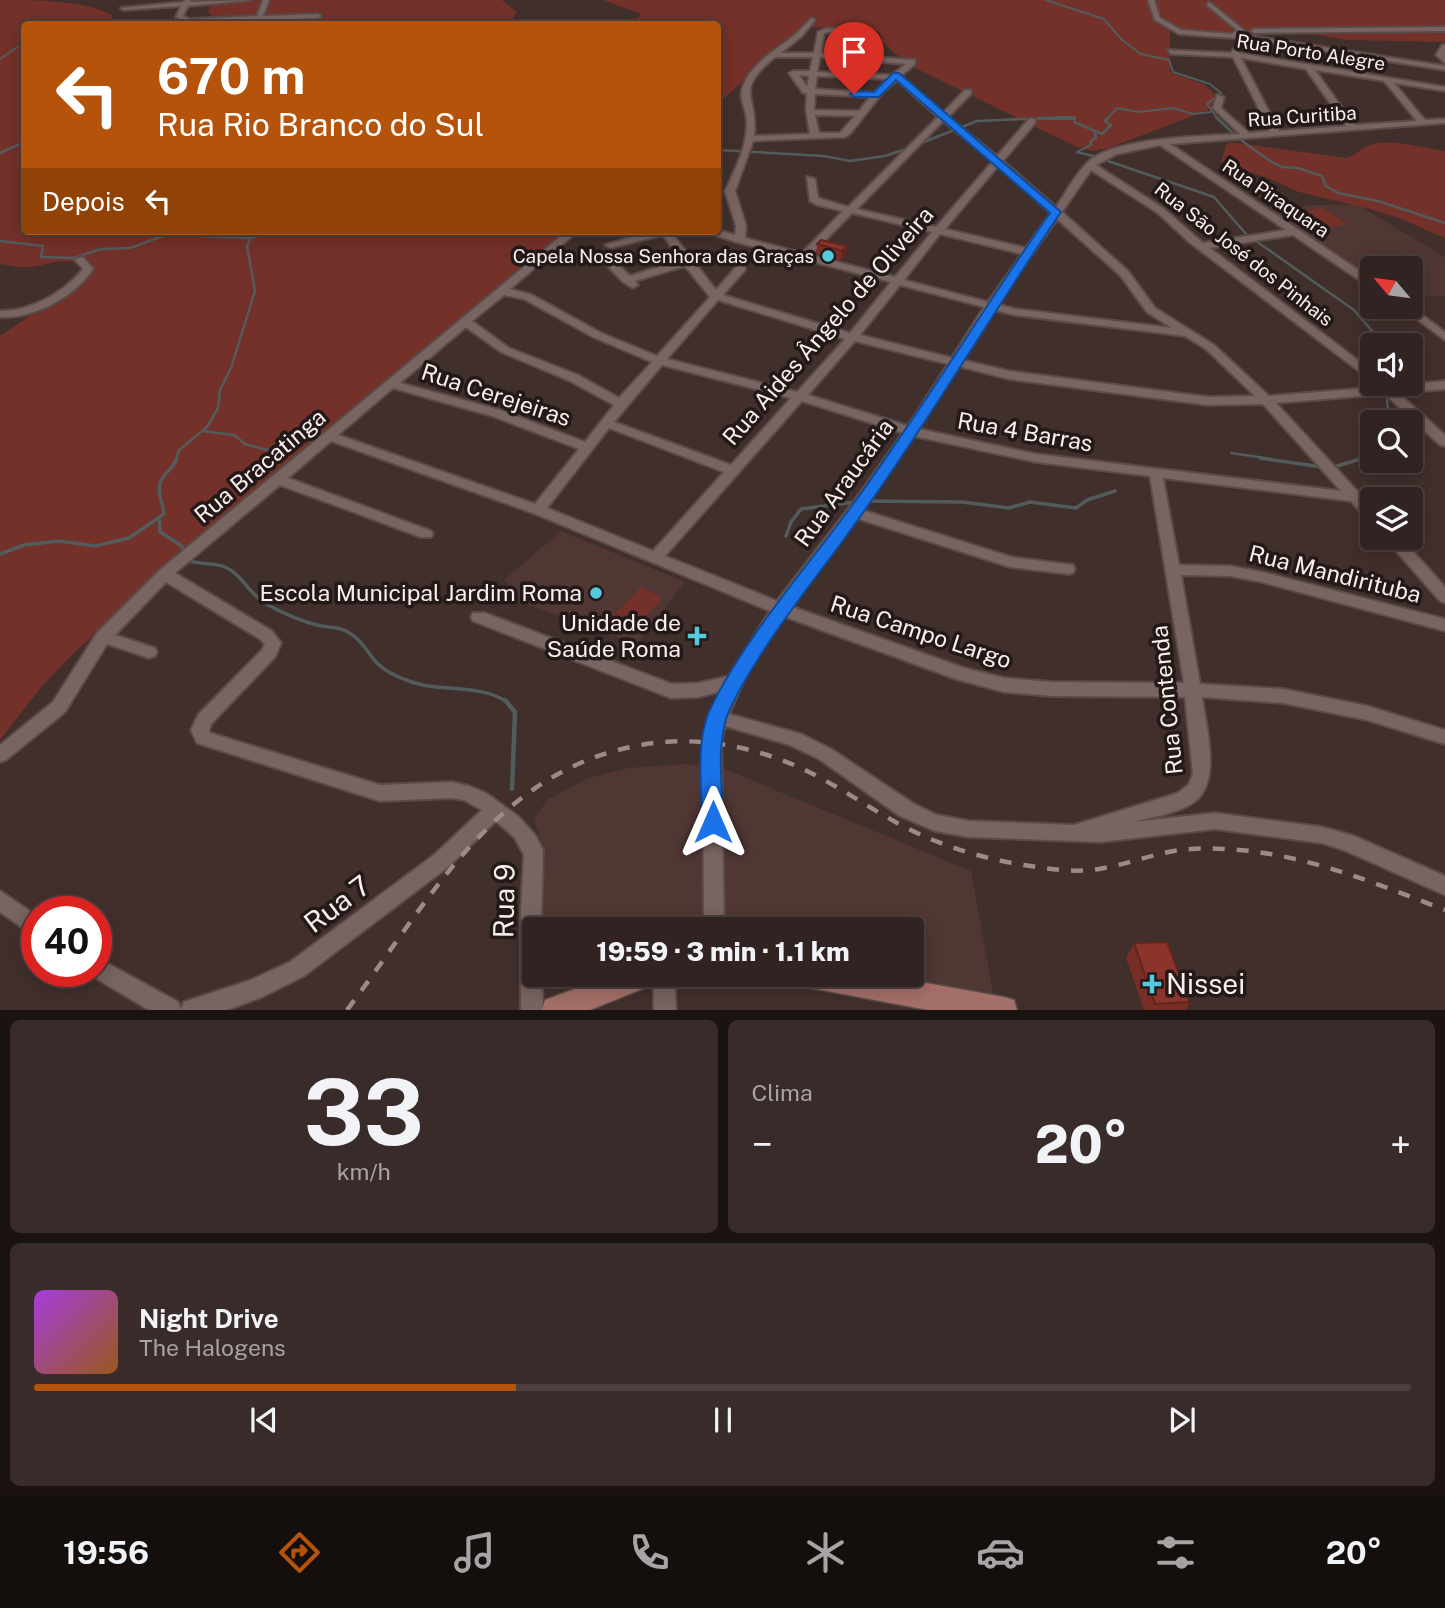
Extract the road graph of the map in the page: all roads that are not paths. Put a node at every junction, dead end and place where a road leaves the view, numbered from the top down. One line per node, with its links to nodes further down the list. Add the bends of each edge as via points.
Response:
1 (129, 0): 7 (street)
2 (248, 0): 5 (street)
3 (266, 0): 10 (street)
4 (1151, 0): 14 (street, via 1157,19 1179,32)
5 (187, 2): 7 (street); 10 (street, via 179,17 189,21)
6 (1209, 4): 13 (street)
7 (124, 8): 8 (street)
8 (117, 16)
9 (318, 16): 10 (street)
10 (259, 19)
11 (812, 20): 18 (street)
12 (1445, 29): 13 (street)
13 (1242, 31): 14 (street)
14 (1227, 35): 20 (street); 23 (street)
15 (876, 44): 19 (street, via 839,30 825,30 820,34)
16 (1445, 47): 21 (street, via 1440,55)
17 (1171, 52): 20 (street, Rua Porto Alegre)
18 (772, 55): 19 (street); 42 (street, via 746,85 743,98 751,121)
19 (818, 55): 24 (street); 25 (street, via 912,62)
20 (1237, 55): 22 (street, Rua Porto Alegre); 39 (street)
21 (1445, 61)
22 (1309, 67): 26 (street, Rua Porto Alegre); 38 (street)
23 (1445, 68)
24 (814, 73): 25 (street); 28 (street); 28 (street, via 794,72 800,87)
25 (895, 76): 30 (street); 34 (street)
26 (1387, 80): 27 (street, Rua Porto Alegre); 37 (street)
27 (1445, 89)
28 (811, 92): 30 (street); 32 (street)
29 (968, 92): 34 (street)
30 (876, 95): 33 (street)
31 (1220, 97): 41 (street, via 1217,108)
32 (811, 112): 33 (street); 40 (street)
33 (862, 114): 40 (street, via 842,135)
34 (943, 117): 44 (street); 49 (street)
35 (1031, 121): 44 (street, Rua Aides Ângelo de Oliveira)
36 (1445, 121): 37 (street, Rua Curitiba)
37 (1423, 123): 38 (street, Rua Curitiba)
38 (1351, 127): 39 (street, Rua Curitiba)
39 (1276, 134): 41 (street, Rua Curitiba)
40 (816, 136): 42 (street)
41 (1247, 136): 43 (street, Rua Curitiba)
42 (750, 139): 48 (street)
43 (1161, 142): 45 (street); 52 (street, Rua Piraquara)
44 (998, 161): 50 (street); 51 (street, Rua Aides Ângelo de Oliveira)
45 (1090, 165): 50 (street, Rua Araucária); 59 (street, Rua São José dos Pinhais, via 1161,211)
46 (810, 178): 49 (street, via 813,199)
47 (721, 189): 48 (street)
48 (730, 191): 57 (street, via 741,226)
49 (848, 212): 51 (street); 61 (street)
50 (1056, 212): 60 (street, Rua Araucária); 74 (street, via 1124,273 1151,310)
51 (937, 232): 60 (street); 67 (street, Rua Aides Ângelo de Oliveira)
52 (1294, 232): 59 (street); 66 (street, Rua Piraquara)
53 (568, 235): 68 (street, Rua Bracatinga)
54 (650, 235): 58 (street)
55 (669, 235): 64 (street)
56 (721, 235): 57 (street)
57 (740, 240): 61 (street)
58 (610, 245)
59 (1201, 246): 79 (street, Rua São José dos Pinhais)
60 (1028, 252): 70 (street, Rua Araucária)
61 (803, 257): 67 (street)
62 (80, 260): 71 (street, via 88,270 84,275 37,309)
63 (609, 262): 64 (street, via 630,283)
64 (687, 262): 69 (street)
65 (741, 268): 69 (street)
66 (1360, 276)
67 (896, 283): 70 (street); 75 (street, Rua Aides Ângelo de Oliveira)
68 (503, 291): 73 (street, Rua Bracatinga); 77 (street, Rua 4 Barras, via 528,297 597,335)
69 (715, 296): 75 (street); 77 (street)
70 (991, 306): 74 (street, via 1045,318); 78 (street, Rua Araucária)
71 (0, 314)
72 (1421, 319): 76 (street)
73 (466, 322): 80 (street, Rua Bracatinga); 87 (street, via 505,350)
74 (1192, 334): 86 (street)
75 (852, 337): 78 (street); 84 (street, Rua Aides Ângelo de Oliveira)
76 (1445, 337)
77 (659, 360): 84 (street, Rua 4 Barras); 87 (street)
78 (955, 362): 86 (street, via 1043,382 1186,400); 89 (street, Rua Araucária)
79 (1360, 368)
80 (391, 384): 90 (street, Rua Bracatinga); 92 (street, Rua Cerejeiras, via 496,414)
81 (1445, 385): 82 (street)
82 (1423, 386)
83 (1360, 390): 86 (street)
84 (799, 396): 89 (street, Rua 4 Barras); 93 (street, Rua Aides Ângelo de Oliveira)
85 (1395, 396): 91 (street)
86 (1266, 400): 96 (street)
87 (621, 404): 88 (street)
88 (606, 423): 92 (street); 93 (street)
89 (912, 432): 94 (street, Rua 4 Barras, via 1025,456); 99 (street, Rua Araucária)
90 (328, 436): 95 (street, Rua Bracatinga); 98 (street, Rua Campo Largo)
91 (1445, 442)
92 (587, 447): 98 (street)
93 (732, 470): 102 (street, Rua Aides Ângelo de Oliveira)
94 (1156, 474): 96 (street, Rua 4 Barras); 104 (street, Rua Contenda)
95 (277, 479): 100 (street); 105 (street, Rua Bracatinga)
96 (1354, 497): 97 (street)
97 (1360, 503)
98 (538, 510): 102 (street, Rua Campo Largo)
99 (855, 513): 103 (street, via 1010,562); 107 (street, Rua Araucária)
100 (426, 534)
101 (1403, 550): 106 (street)
102 (656, 557): 107 (street, Rua Campo Largo)
103 (1068, 569)
104 (1172, 570): 109 (street, Rua Mandirituba, via 1230,571 1262,577); 113 (street, Rua Contenda)
105 (165, 574): 110 (street, Rua Bracatinga); 117 (street, Rua 9, via 273,643 269,653 204,720 203,738 380,793 402,796 457,791 473,795)
106 (1445, 597)
107 (780, 609): 112 (street, Rua Araucária); 113 (street, Rua Campo Largo, via 1004,685)
108 (479, 617): 112 (street, via 671,691)
109 (1445, 625)
110 (103, 637): 111 (street); 116 (street, Rua Bracatinga, via 59,707)
111 (149, 652)
112 (734, 681): 114 (street, Rua Araucária)
113 (1193, 690): 115 (street, Rua Campo Largo, via 1283,696 1367,713); 118 (street, Rua Contenda, via 1202,774 1197,789 1184,799)
114 (717, 717): 118 (street, via 795,739 935,823); 122 (street, Rua Araucária, via 712,742)
115 (1445, 737)
116 (0, 755)
117 (495, 810): 128 (street, Rua 7, via 441,861 297,969 254,990); 129 (street, Rua 9, via 526,836 534,852)
118 (1072, 832): 119 (street, via 1100,834 1215,821 1322,835 1367,850)
119 (1445, 887)
120 (0, 900): 121 (street)
121 (21, 916)
122 (714, 917)
123 (112, 976): 127 (street)
124 (614, 987): 130 (main road)
125 (664, 987): 131 (street)
126 (877, 987): 132 (main road)
127 (170, 1010)
128 (192, 1010)
129 (532, 1010)
130 (555, 1010)
131 (665, 1010)
132 (1004, 1010)

